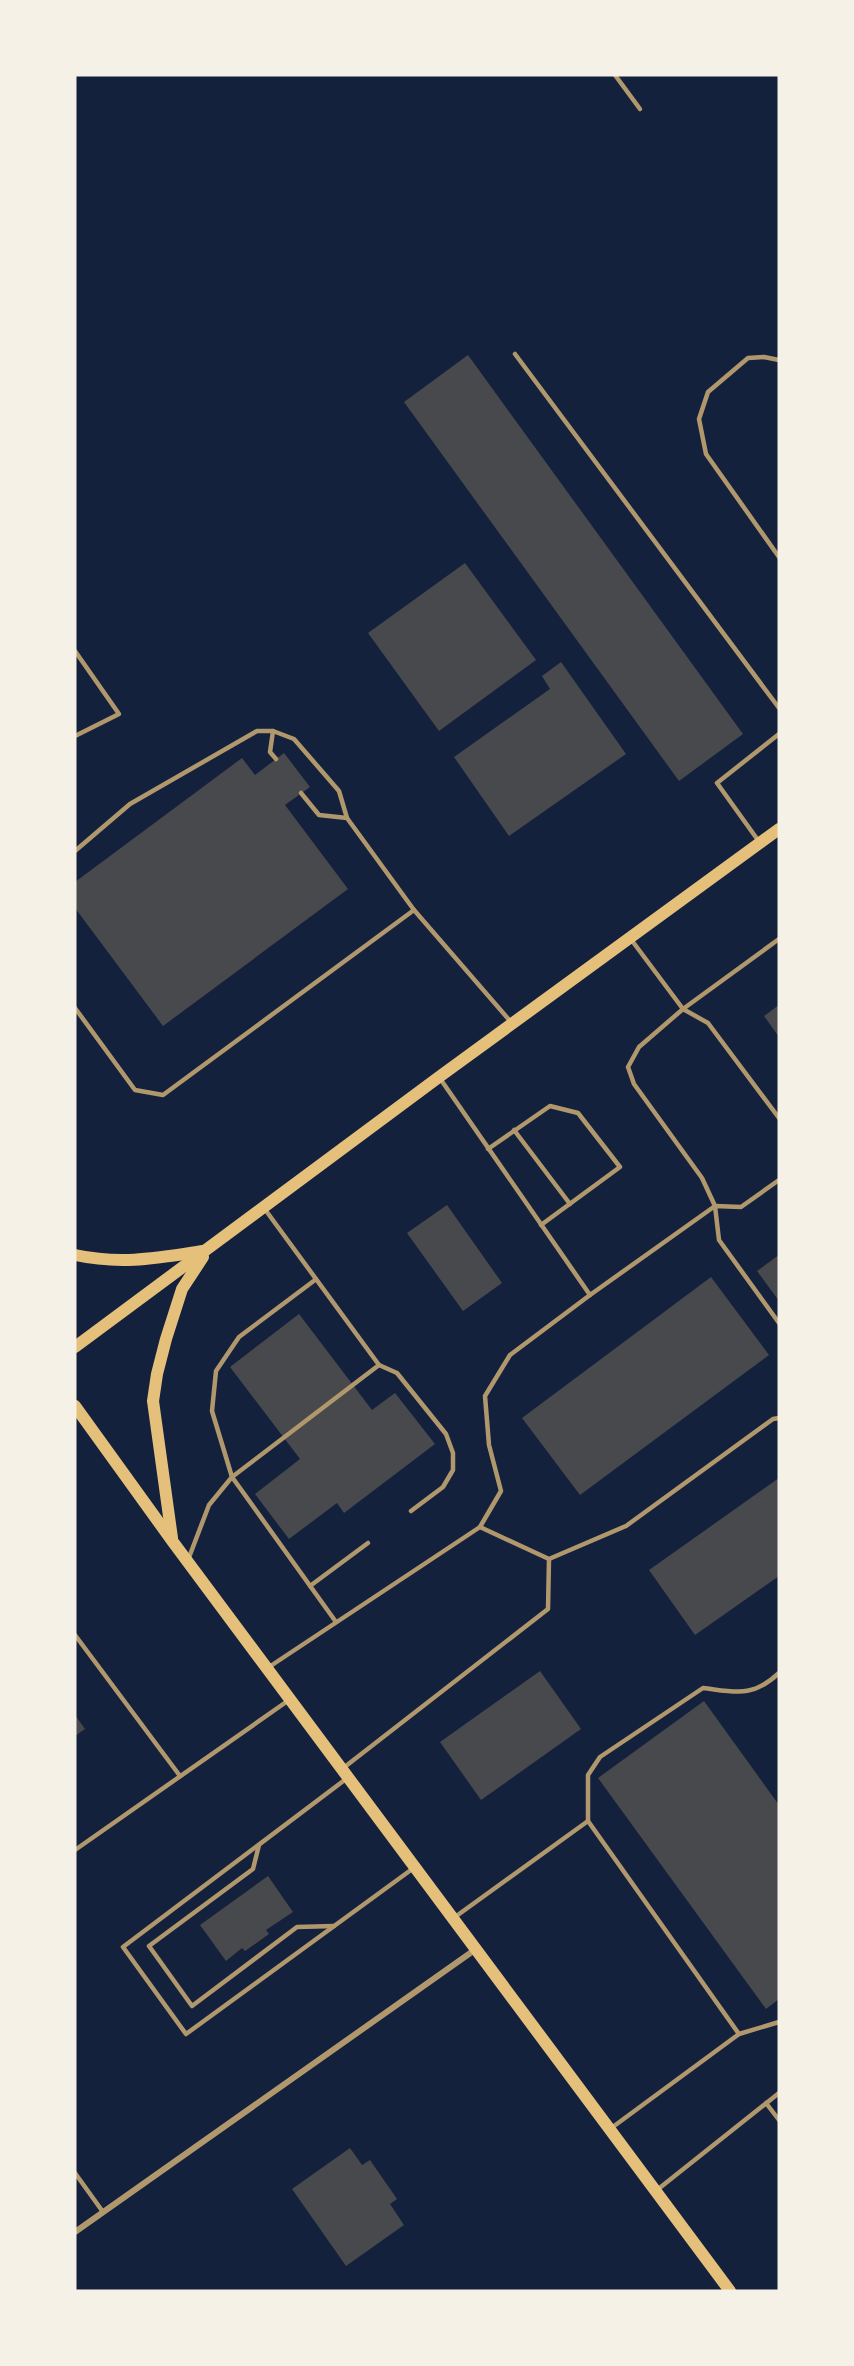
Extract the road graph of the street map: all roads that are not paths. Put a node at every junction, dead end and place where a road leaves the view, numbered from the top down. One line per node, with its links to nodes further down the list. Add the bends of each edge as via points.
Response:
1 (615, 75): 2 (lane)
2 (640, 109)
3 (515, 354): 7 (lane)
4 (779, 360): 5 (lane, via 748,358 708,392 699,419 706,454)
5 (779, 556)
6 (75, 651): 10 (lane, via 119,714)
7 (779, 708)
8 (273, 731): 11 (lane, via 270,752); 13 (lane, via 294,739 339,791); 16 (lane, via 257,731 130,804)
9 (779, 734): 15 (lane, via 717,783)
10 (75, 736)
11 (276, 759)
12 (301, 793): 13 (lane, via 319,815)
13 (347, 818): 17 (lane)
14 (779, 829): 15 (main road)
15 (760, 843): 18 (main road)
16 (75, 851)
17 (414, 910): 20 (lane, via 163,1095 135,1090); 22 (lane)
18 (630, 938): 21 (lane); 22 (main road)
19 (779, 939): 21 (lane)
20 (75, 1008)
21 (683, 1009): 24 (lane, via 708,1023); 29 (lane, via 639,1047 628,1067 634,1084 702,1178)
22 (513, 1024): 23 (main road)
23 (439, 1077): 26 (lane); 30 (main road)
24 (779, 1118)
25 (514, 1131): 26 (lane); 28 (lane); 28 (lane, via 550,1106 578,1113 620,1167)
26 (488, 1149): 31 (lane)
27 (779, 1180): 29 (lane, via 741,1207)
28 (570, 1204): 31 (lane)
29 (715, 1206): 35 (lane); 36 (lane, via 719,1240)
30 (264, 1208): 32 (main road); 34 (lane)
31 (541, 1225): 35 (lane)
32 (207, 1250): 33 (main road, via 143,1260 102,1261); 37 (main road); 44 (main road, via 182,1289 166,1338 153,1401)
33 (75, 1255)
34 (315, 1280): 38 (lane); 41 (lane, via 239,1337 216,1371 212,1411)
35 (590, 1295): 43 (lane, via 510,1354 485,1396 489,1445 501,1491)
36 (779, 1323)
37 (75, 1347)
38 (379, 1365): 41 (lane); 42 (lane, via 397,1373 446,1434 453,1453 453,1470 443,1487)
39 (75, 1406): 44 (main road)
40 (779, 1418): 46 (lane, via 626,1526)
41 (232, 1477): 47 (lane, via 209,1506); 48 (lane)
42 (411, 1511)
43 (480, 1527): 46 (lane); 49 (lane)
44 (173, 1542): 47 (main road)
45 (368, 1543): 48 (lane)
46 (549, 1559): 54 (lane, via 548,1609)
47 (188, 1562): 51 (main road)
48 (310, 1586): 49 (lane)
49 (336, 1622): 51 (lane)
50 (75, 1635): 55 (lane)
51 (268, 1668): 53 (main road)
52 (779, 1673): 56 (lane, via 744,1693 703,1688 600,1757 588,1775)
53 (290, 1698): 54 (main road); 55 (lane)
54 (346, 1773): 57 (lane); 59 (main road)
55 (180, 1776): 58 (lane)
56 (588, 1821): 60 (lane); 64 (lane)
57 (259, 1845): 61 (lane, via 253,1869 149,1946 192,2006 297,1927); 61 (lane, via 123,1947 186,2034)
58 (75, 1850)
59 (415, 1866): 60 (main road); 61 (lane)
60 (454, 1918): 62 (main road)
61 (334, 1926)
62 (477, 1949): 68 (main road); 71 (street)
63 (779, 2022): 64 (lane)
64 (739, 2034): 68 (lane)
65 (779, 2093): 66 (lane)
66 (766, 2103): 67 (lane); 70 (lane)
67 (779, 2120)
68 (610, 2130): 70 (main road)
69 (75, 2173): 71 (lane)
70 (656, 2191): 73 (main road)
71 (103, 2212): 72 (street)
72 (75, 2232)
73 (730, 2291)

